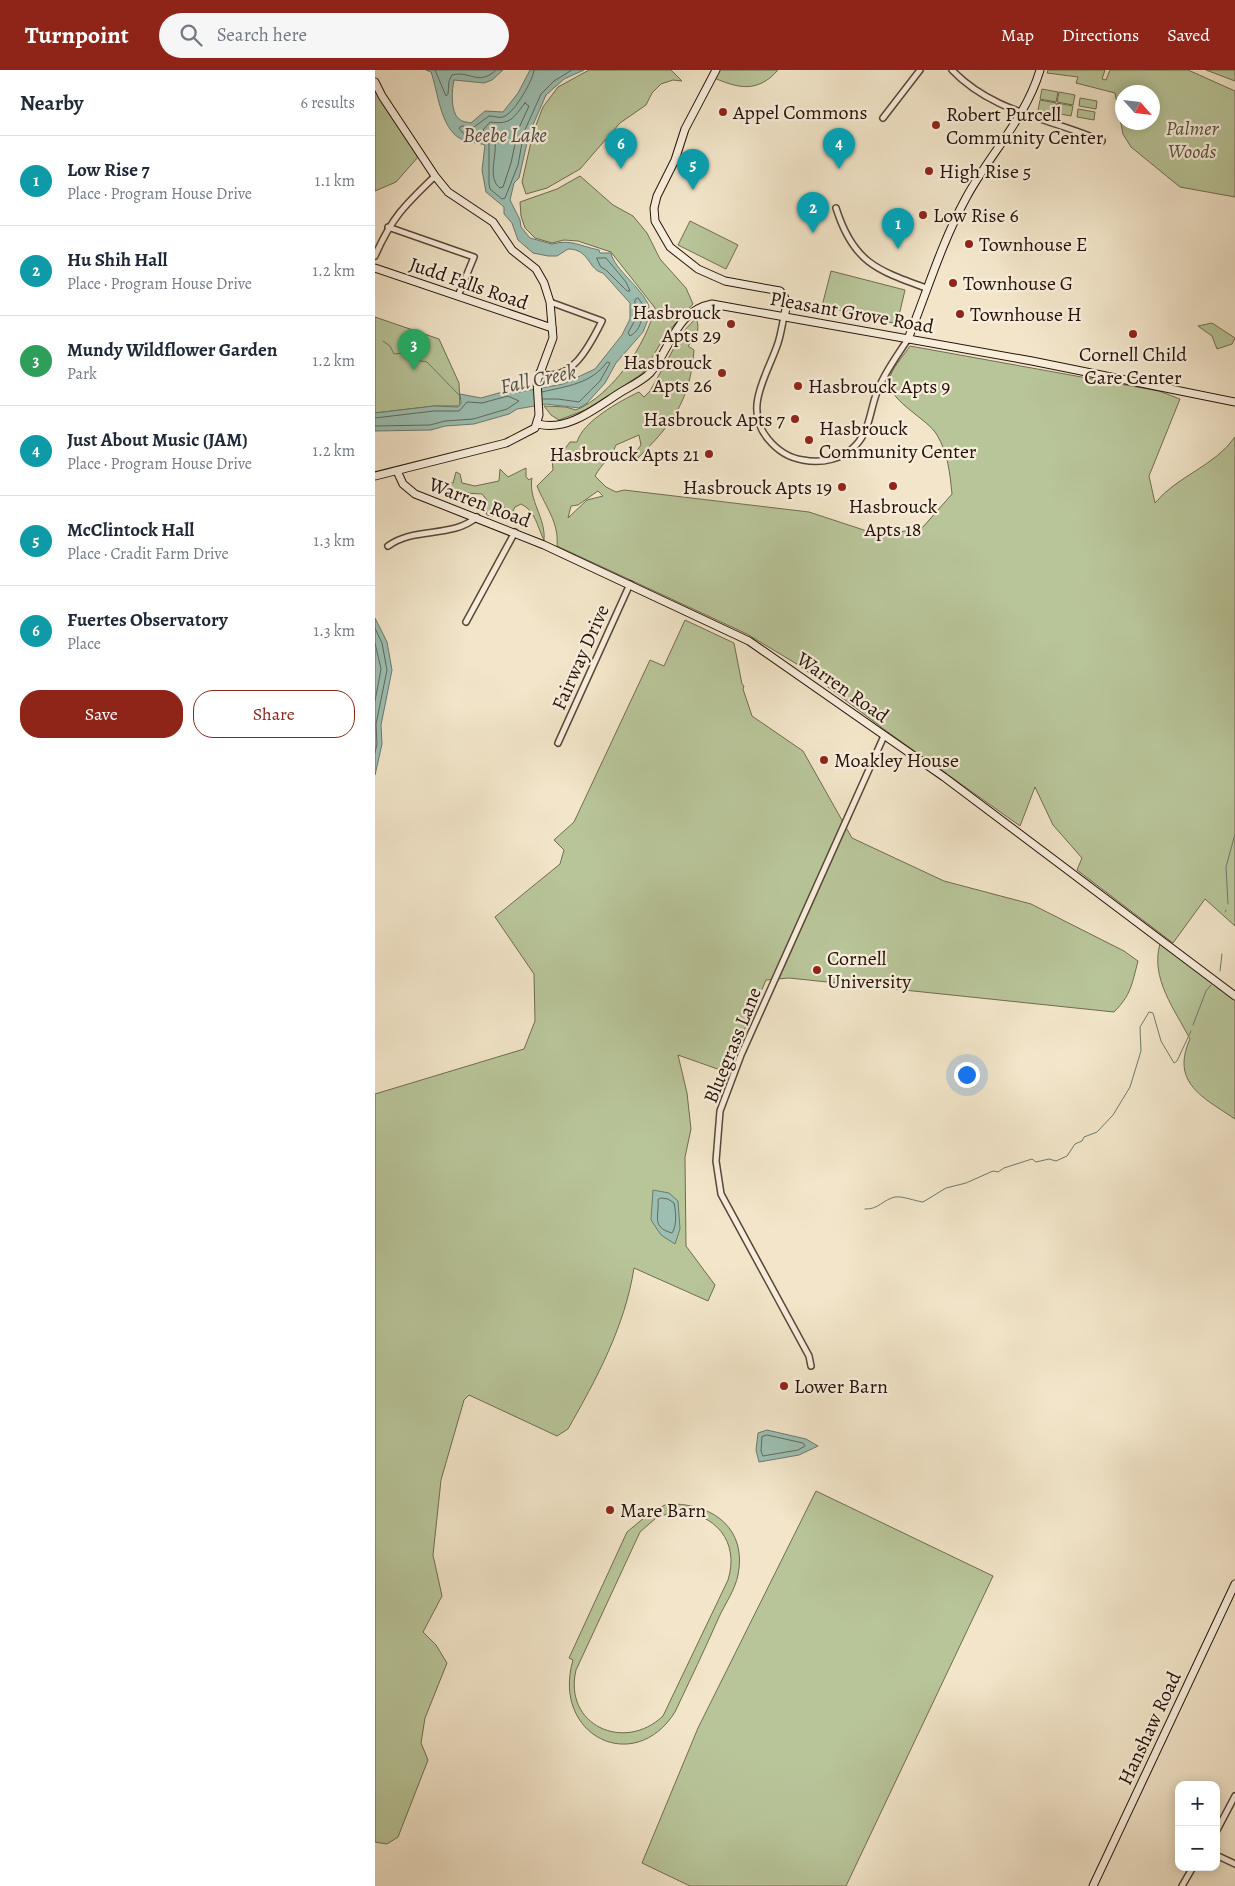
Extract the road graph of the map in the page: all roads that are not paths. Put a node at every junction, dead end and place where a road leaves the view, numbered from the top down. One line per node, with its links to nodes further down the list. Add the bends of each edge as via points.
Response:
1 (715, 70): 17 (street, via 657,196 655,221 670,247 698,269 725,280 780,291 787,304)
2 (920, 70): 7 (street)
3 (952, 70): 6 (street, via 972,89)
4 (1040, 70): 6 (street)
5 (375, 82): 9 (street)
6 (1021, 113): 8 (street); 14 (street, via 967,197)
7 (883, 118)
8 (1102, 141)
9 (435, 176): 11 (street); 16 (street, via 461,202 493,222 513,250 538,272)
10 (836, 208): 14 (street, via 847,237 870,264 891,276)
11 (388, 227): 12 (street); 15 (street, via 474,257)
12 (375, 256)
13 (375, 268): 15 (street, Judd Falls Road)
14 (926, 288): 19 (street)
15 (458, 296): 18 (street, Judd Falls Road)
16 (550, 302): 18 (street); 20 (street, via 601,321 591,343 573,364 559,373)
17 (784, 317): 19 (street, Pleasant Grove Road); 19 (street, via 759,394 757,415 762,431 772,444 800,460 829,460 845,454 857,444 867,426 880,385); 22 (street, Pleasant Grove Road, via 721,305 704,306 678,327 642,380 587,414 550,426)
18 (552, 328): 20 (street, via 551,348)
19 (908, 339): 21 (street, Pleasant Grove Road)
20 (539, 373): 22 (street)
21 (1235, 402)
22 (538, 424): 23 (street, via 527,434 506,443)
23 (397, 470): 24 (street); 25 (street, Warren Road, via 411,492)
24 (375, 476)
25 (477, 517): 26 (street, Warren Road); 27 (street, via 448,531 404,536)
26 (515, 532): 28 (street, Warren Road); 29 (street)
27 (388, 546)
28 (630, 584): 30 (street, Warren Road, via 749,641); 31 (street, Fairway Drive)
29 (466, 622)
30 (884, 736): 32 (street, Warren Road, via 1027,838); 33 (street, Bluegrass Lane, via 741,1055 720,1111 716,1162 721,1194 809,1356)
31 (558, 743)
32 (1235, 996)
33 (811, 1366)
34 (1235, 1584): 40 (street, Hanshaw Road)
35 (1235, 1796): 36 (street)
36 (1219, 1826)
37 (1220, 1857): 38 (street)
38 (1235, 1864)
39 (1191, 1871): 41 (street)
40 (1093, 1886)
41 (1183, 1886)

